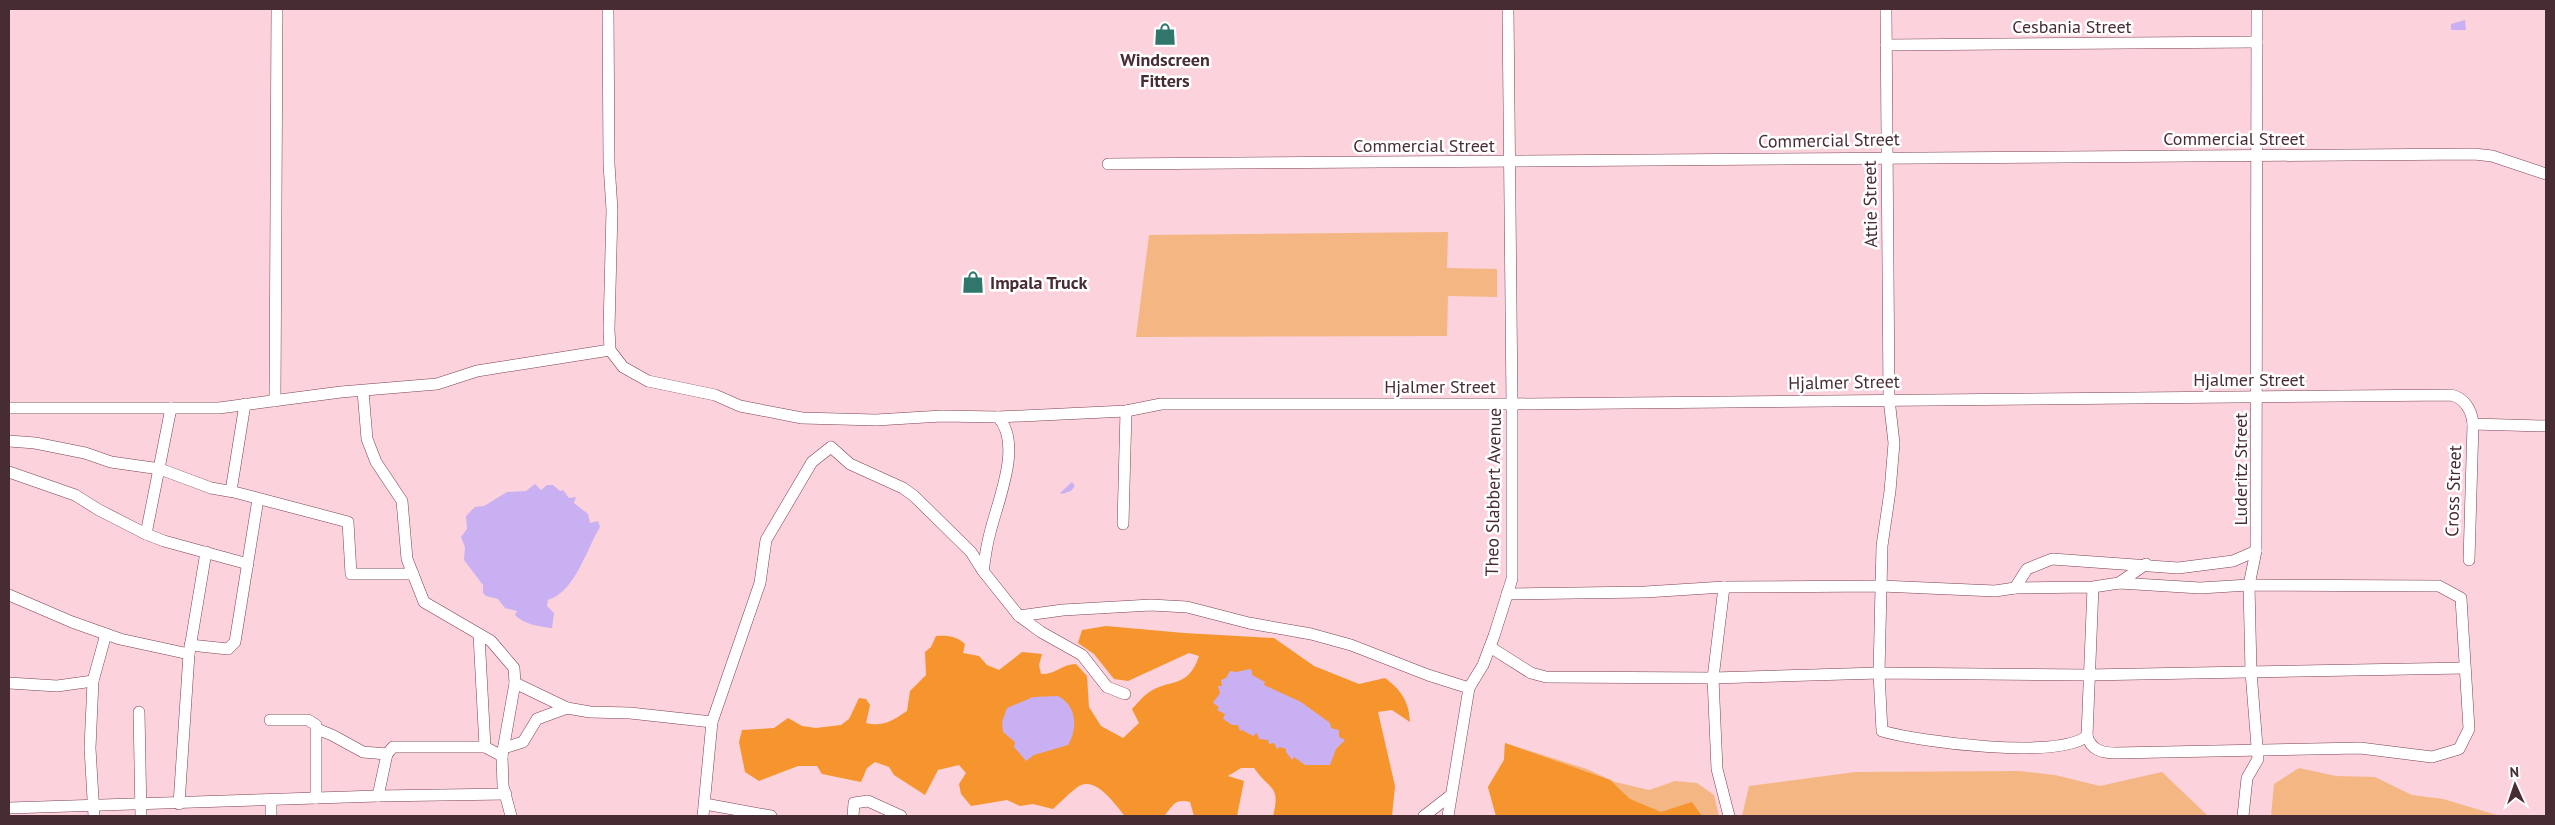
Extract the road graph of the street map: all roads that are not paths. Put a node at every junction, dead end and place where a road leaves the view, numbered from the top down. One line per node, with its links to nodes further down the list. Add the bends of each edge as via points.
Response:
1 (277, 9): 17 (street)
2 (608, 9): 13 (street, via 612,210)
3 (1508, 9): 10 (street, Theo Slabbert Avenue)
4 (1886, 9): 7 (street, Attie Street)
5 (2257, 9): 6 (street, Luderitz Street)
6 (2257, 42): 7 (street, Cesbania Street); 8 (street, Luderitz Street)
7 (1886, 45): 9 (street, Attie Street)
8 (2257, 155): 9 (street, Commercial Street); 12 (street, Commercial Street, via 2474,154 2492,156); 15 (street, Luderitz Street)
9 (1887, 157): 10 (street, Commercial Street); 16 (street, Attie Street)
10 (1510, 162): 11 (street, Commercial Street); 19 (street, Theo Slabbert Avenue)
11 (1108, 164)
12 (2546, 174)
13 (610, 350): 14 (street, via 478,371 437,384); 23 (street, Hjalmer Street, via 623,367 648,381 715,395 740,406 802,418)
14 (363, 391): 17 (street); 39 (street, via 367,439 376,462 402,501 407,559)
15 (2258, 396): 16 (street, Hjalmer Street); 24 (street, Hjalmer Street, via 2452,395 2464,401); 33 (street, Luderitz Street)
16 (1889, 399): 19 (street, Hjalmer Street); 42 (street, Attie Street, via 1894,443 1883,525)
17 (275, 401): 18 (street)
18 (245, 404): 21 (street, via 219,408); 29 (street)
19 (1512, 404): 22 (street, Hjalmer Street, via 1161,404); 46 (street, Theo Slabbert Avenue, via 1512,578)
20 (9, 408): 21 (street)
21 (171, 408): 27 (street)
22 (1126, 411): 23 (street, Hjalmer Street); 31 (street)
23 (998, 417): 38 (street, via 1008,438 1008,466 988,537)
24 (2473, 424): 25 (street); 35 (street, Cross Street)
25 (2546, 426)
26 (9, 441): 27 (street, via 35,443 112,462)
27 (160, 468): 29 (street, via 211,488); 32 (street)
28 (9, 472): 32 (street, via 75,495)
29 (231, 491): 30 (street)
30 (258, 499): 36 (street); 39 (street, via 348,522 351,574)
31 (1123, 524)
32 (146, 534): 34 (street)
33 (2256, 551): 37 (street, via 2215,565 2178,568); 41 (street, Luderitz Street)
34 (206, 552): 36 (street); 52 (street)
35 (2469, 560)
36 (248, 564): 52 (street, via 234,645 228,649)
37 (2146, 564): 40 (street); 45 (street, via 2052,560 2027,569)
38 (983, 571): 48 (street); 66 (street, via 971,552 914,496 850,464 832,447 812,462 766,540 760,583)
39 (413, 574): 50 (street, via 427,605)
40 (2119, 583): 41 (street, via 2200,588); 44 (street)
41 (2249, 585): 53 (street, via 2439,586 2461,598); 54 (street, Luderitz Street)
42 (1881, 586): 43 (street); 45 (street, via 1995,591); 55 (street, Attie Street)
43 (1724, 587): 46 (street); 57 (street)
44 (2093, 587): 45 (street); 56 (street)
45 (2015, 588)
46 (1507, 594): 51 (street, Theo Slabbert Avenue)
47 (9, 595): 49 (street)
48 (1019, 616): 61 (street, via 1151,605 1187,608 1343,642); 62 (street, via 1082,655 1107,687)
49 (106, 634): 52 (street, via 120,640); 58 (street)
50 (479, 635): 60 (street, via 491,641 512,663); 69 (street)
51 (1490, 648): 57 (street, via 1531,673 1546,677); 61 (street, Theo Slabbert Avenue)
52 (189, 650): 78 (street)
53 (2466, 668): 54 (street); 70 (street, via 2469,730 2459,749 2432,757 2360,748)
54 (2251, 672): 56 (street); 70 (street, Luderitz Street)
55 (1879, 673): 56 (street); 57 (street); 68 (street, Attie Street, via 1882,731 1907,738 1987,747 2046,746 2080,741)
56 (2087, 674): 68 (street)
57 (1713, 678): 92 (street, via 1717,769)
58 (93, 680): 59 (street, via 56,686); 82 (street, via 90,748)
59 (9, 683)
60 (516, 683): 63 (street); 71 (street)
61 (1469, 688): 74 (street, Theo Slabbert Avenue)
62 (1125, 694)
63 (567, 708): 66 (street); 71 (street, via 537,719 522,742)
64 (139, 712): 81 (street)
65 (270, 720): 67 (street, via 308,720)
66 (712, 722): 79 (street)
67 (317, 729): 72 (street, via 363,752); 76 (street)
68 (2086, 736): 70 (street, via 2089,744 2106,753)
69 (485, 747): 71 (street); 72 (street, via 393,747)
70 (2256, 749): 93 (street, Luderitz Street, via 2258,759 2247,778)
71 (503, 752): 73 (street)
72 (387, 754): 75 (street)
73 (506, 794): 75 (street); 85 (street)
74 (1451, 795): 90 (street); 91 (street, Theo Slabbert Avenue)
75 (378, 796): 76 (street)
76 (316, 798): 77 (street)
77 (271, 800): 78 (street); 84 (street)
78 (179, 804): 81 (street)
79 (705, 804): 86 (street); 87 (street)
80 (9, 808): 83 (street)
81 (141, 810): 82 (street)
82 (94, 811): 83 (street)
83 (54, 812)
84 (271, 816)
85 (511, 816)
86 (703, 816)
87 (771, 816)
88 (853, 816): 89 (street, via 854,803 868,801)
89 (901, 816)
90 (1424, 816)
91 (1448, 816)
92 (1729, 816)
93 (2243, 816)

